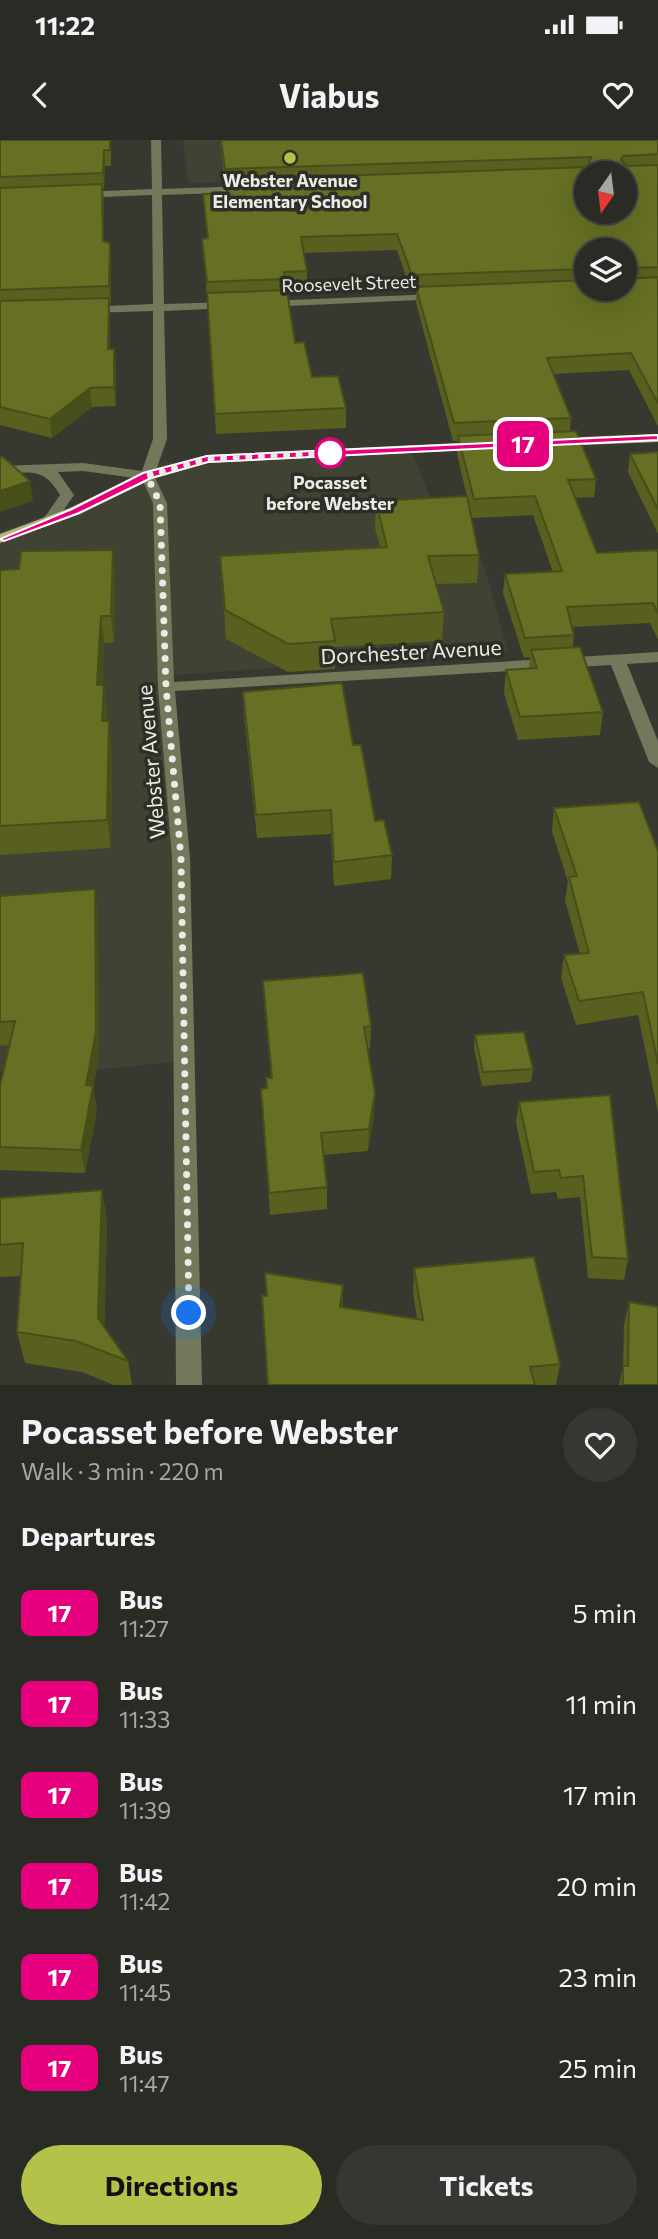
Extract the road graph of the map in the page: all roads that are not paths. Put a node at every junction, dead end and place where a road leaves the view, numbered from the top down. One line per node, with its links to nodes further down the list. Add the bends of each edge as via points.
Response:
1 (156, 140): 3 (street)
2 (254, 188): 3 (street)
3 (157, 192): 4 (street); 8 (street)
4 (65, 195)
5 (445, 297): 6 (street, Roosevelt Street)
6 (253, 304)
7 (239, 305): 8 (street)
8 (157, 308): 9 (street); 15 (street, via 160,439)
9 (78, 310)
10 (658, 438): 11 (main road)
11 (537, 443)
12 (497, 445): 15 (main road, via 207,459)
13 (35, 468): 14 (street); 15 (street, via 83,467); 16 (street, via 56,476 67,495)
14 (0, 470)
15 (147, 476): 16 (main road); 20 (street, Webster Avenue, via 160,503)
16 (49, 521): 17 (main road)
17 (0, 538)
18 (658, 657): 19 (street, Dorchester Avenue)
19 (617, 660): 20 (street, Dorchester Avenue); 21 (street)
20 (166, 687): 22 (street, Webster Avenue, via 181,858)
21 (658, 762)
22 (190, 1385)

